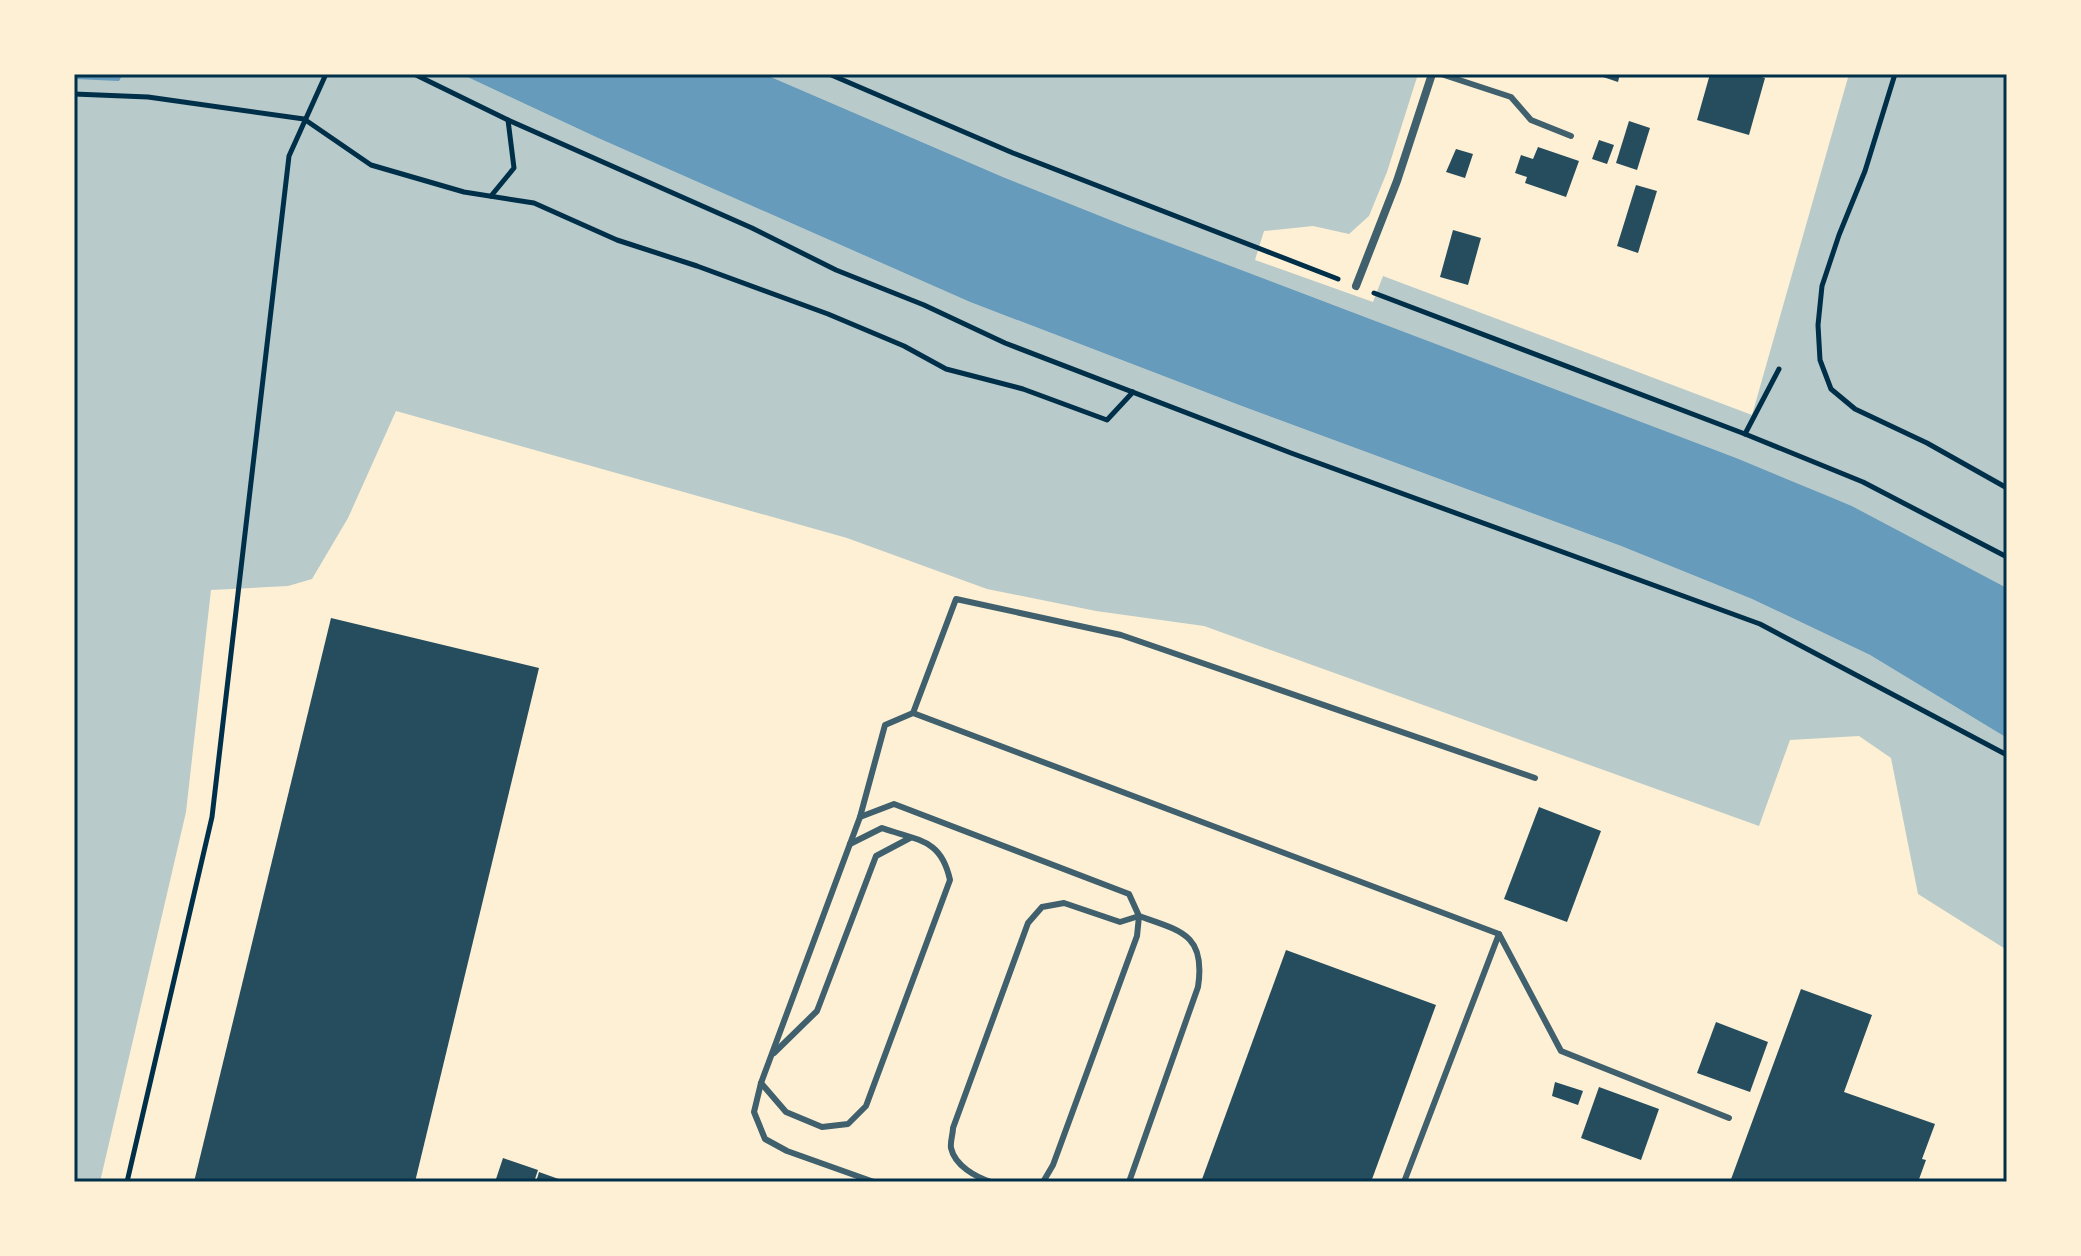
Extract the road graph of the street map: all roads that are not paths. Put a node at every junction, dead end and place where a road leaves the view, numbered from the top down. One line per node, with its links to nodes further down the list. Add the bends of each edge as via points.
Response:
1 (1432, 74): 4 (street)
2 (1441, 74): 3 (lane, via 1511,97 1531,120)
3 (1571, 136)
4 (1356, 286)
5 (913, 713): 6 (lane, via 956,599 1121,635); 7 (lane, via 885,725); 11 (lane)
6 (1535, 778)
7 (860, 817): 9 (lane); 10 (lane, via 894,804 1129,894)
8 (910, 838): 9 (lane, via 882,828); 12 (lane, via 876,856 817,1011); 13 (lane, via 937,848 950,880 866,1106 848,1124 822,1127 786,1112)
9 (850, 844): 12 (lane)
10 (1139, 916): 16 (lane, via 1120,922 1064,903 1042,907 1028,923 953,1128 951,1149 960,1164); 17 (lane, via 1137,936); 18 (lane, via 1185,934 1202,964)
11 (1499, 934): 14 (lane, via 1561,1051); 19 (lane)
12 (771, 1056): 13 (lane)
13 (761, 1083): 15 (lane, via 754,1112 765,1139)
14 (1729, 1118)
15 (874, 1182)
16 (991, 1182)
17 (1043, 1182)
18 (1129, 1182)
19 (1404, 1182)

